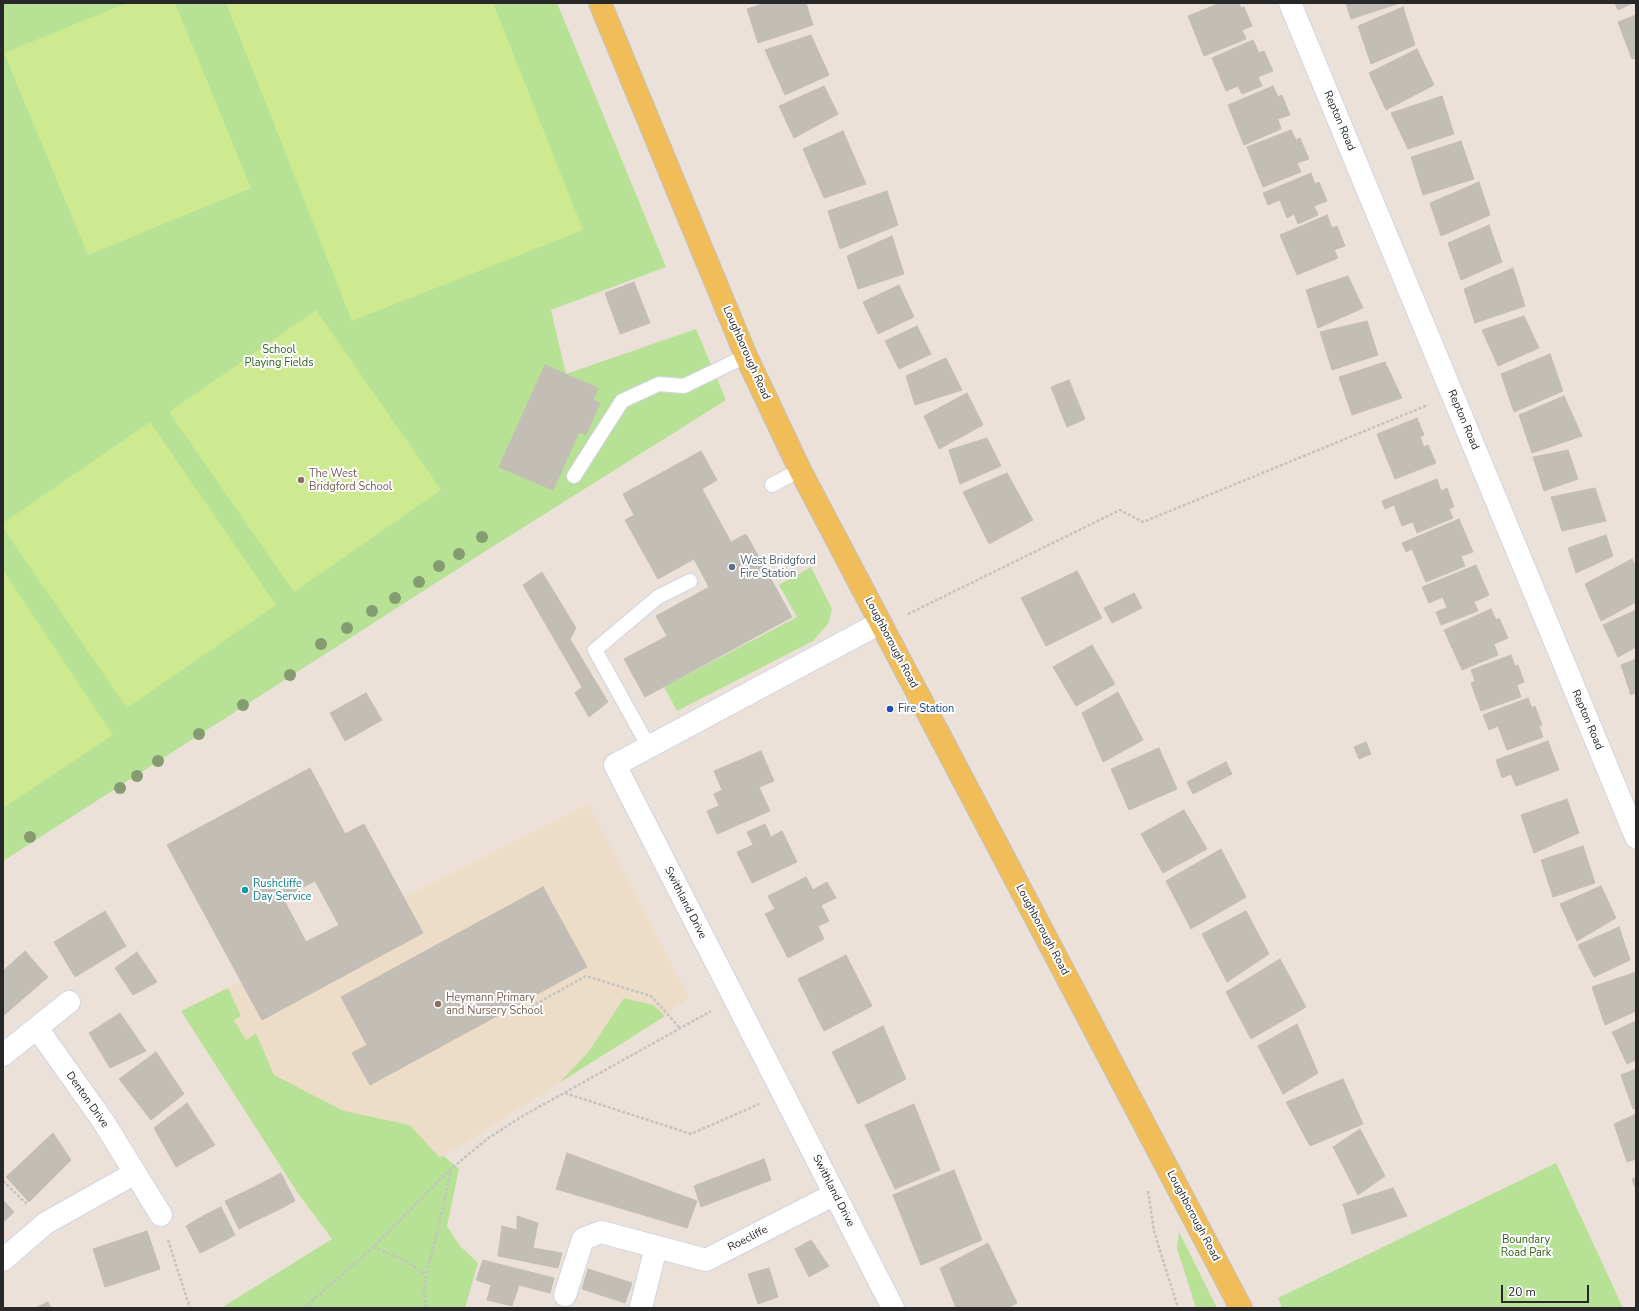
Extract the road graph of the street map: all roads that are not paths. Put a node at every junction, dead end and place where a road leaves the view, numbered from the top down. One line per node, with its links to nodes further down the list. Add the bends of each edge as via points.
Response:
1 (600, 3): 3 (main road, Loughborough Road)
2 (1290, 3): 10 (street, Repton Road)
3 (746, 356): 4 (main road, Loughborough Road); 5 (lane, via 684,386 659,384 622,401)
4 (800, 470): 6 (lane); 8 (main road, Loughborough Road)
5 (574, 476)
6 (772, 485)
7 (690, 581): 9 (lane, via 658,597 595,650)
8 (880, 623): 9 (street, Swithland Drive); 22 (main road, Loughborough Road)
9 (649, 747): 15 (street, Swithland Drive, via 615,765)
10 (1636, 838)
11 (69, 1002): 12 (street)
12 (37, 1028): 13 (street); 14 (street, Denton Drive, via 103,1121)
13 (3, 1055)
14 (135, 1173): 16 (street, Denton Drive); 18 (street, via 46,1223)
15 (835, 1194): 17 (street, Roecliffe, via 706,1260); 21 (street, Swithland Drive)
16 (161, 1215)
17 (656, 1247): 19 (street, Roecliffe, via 601,1232 583,1239); 20 (street)
18 (3, 1260)
19 (564, 1295)
20 (641, 1307)
21 (893, 1308)
22 (1241, 1308)

